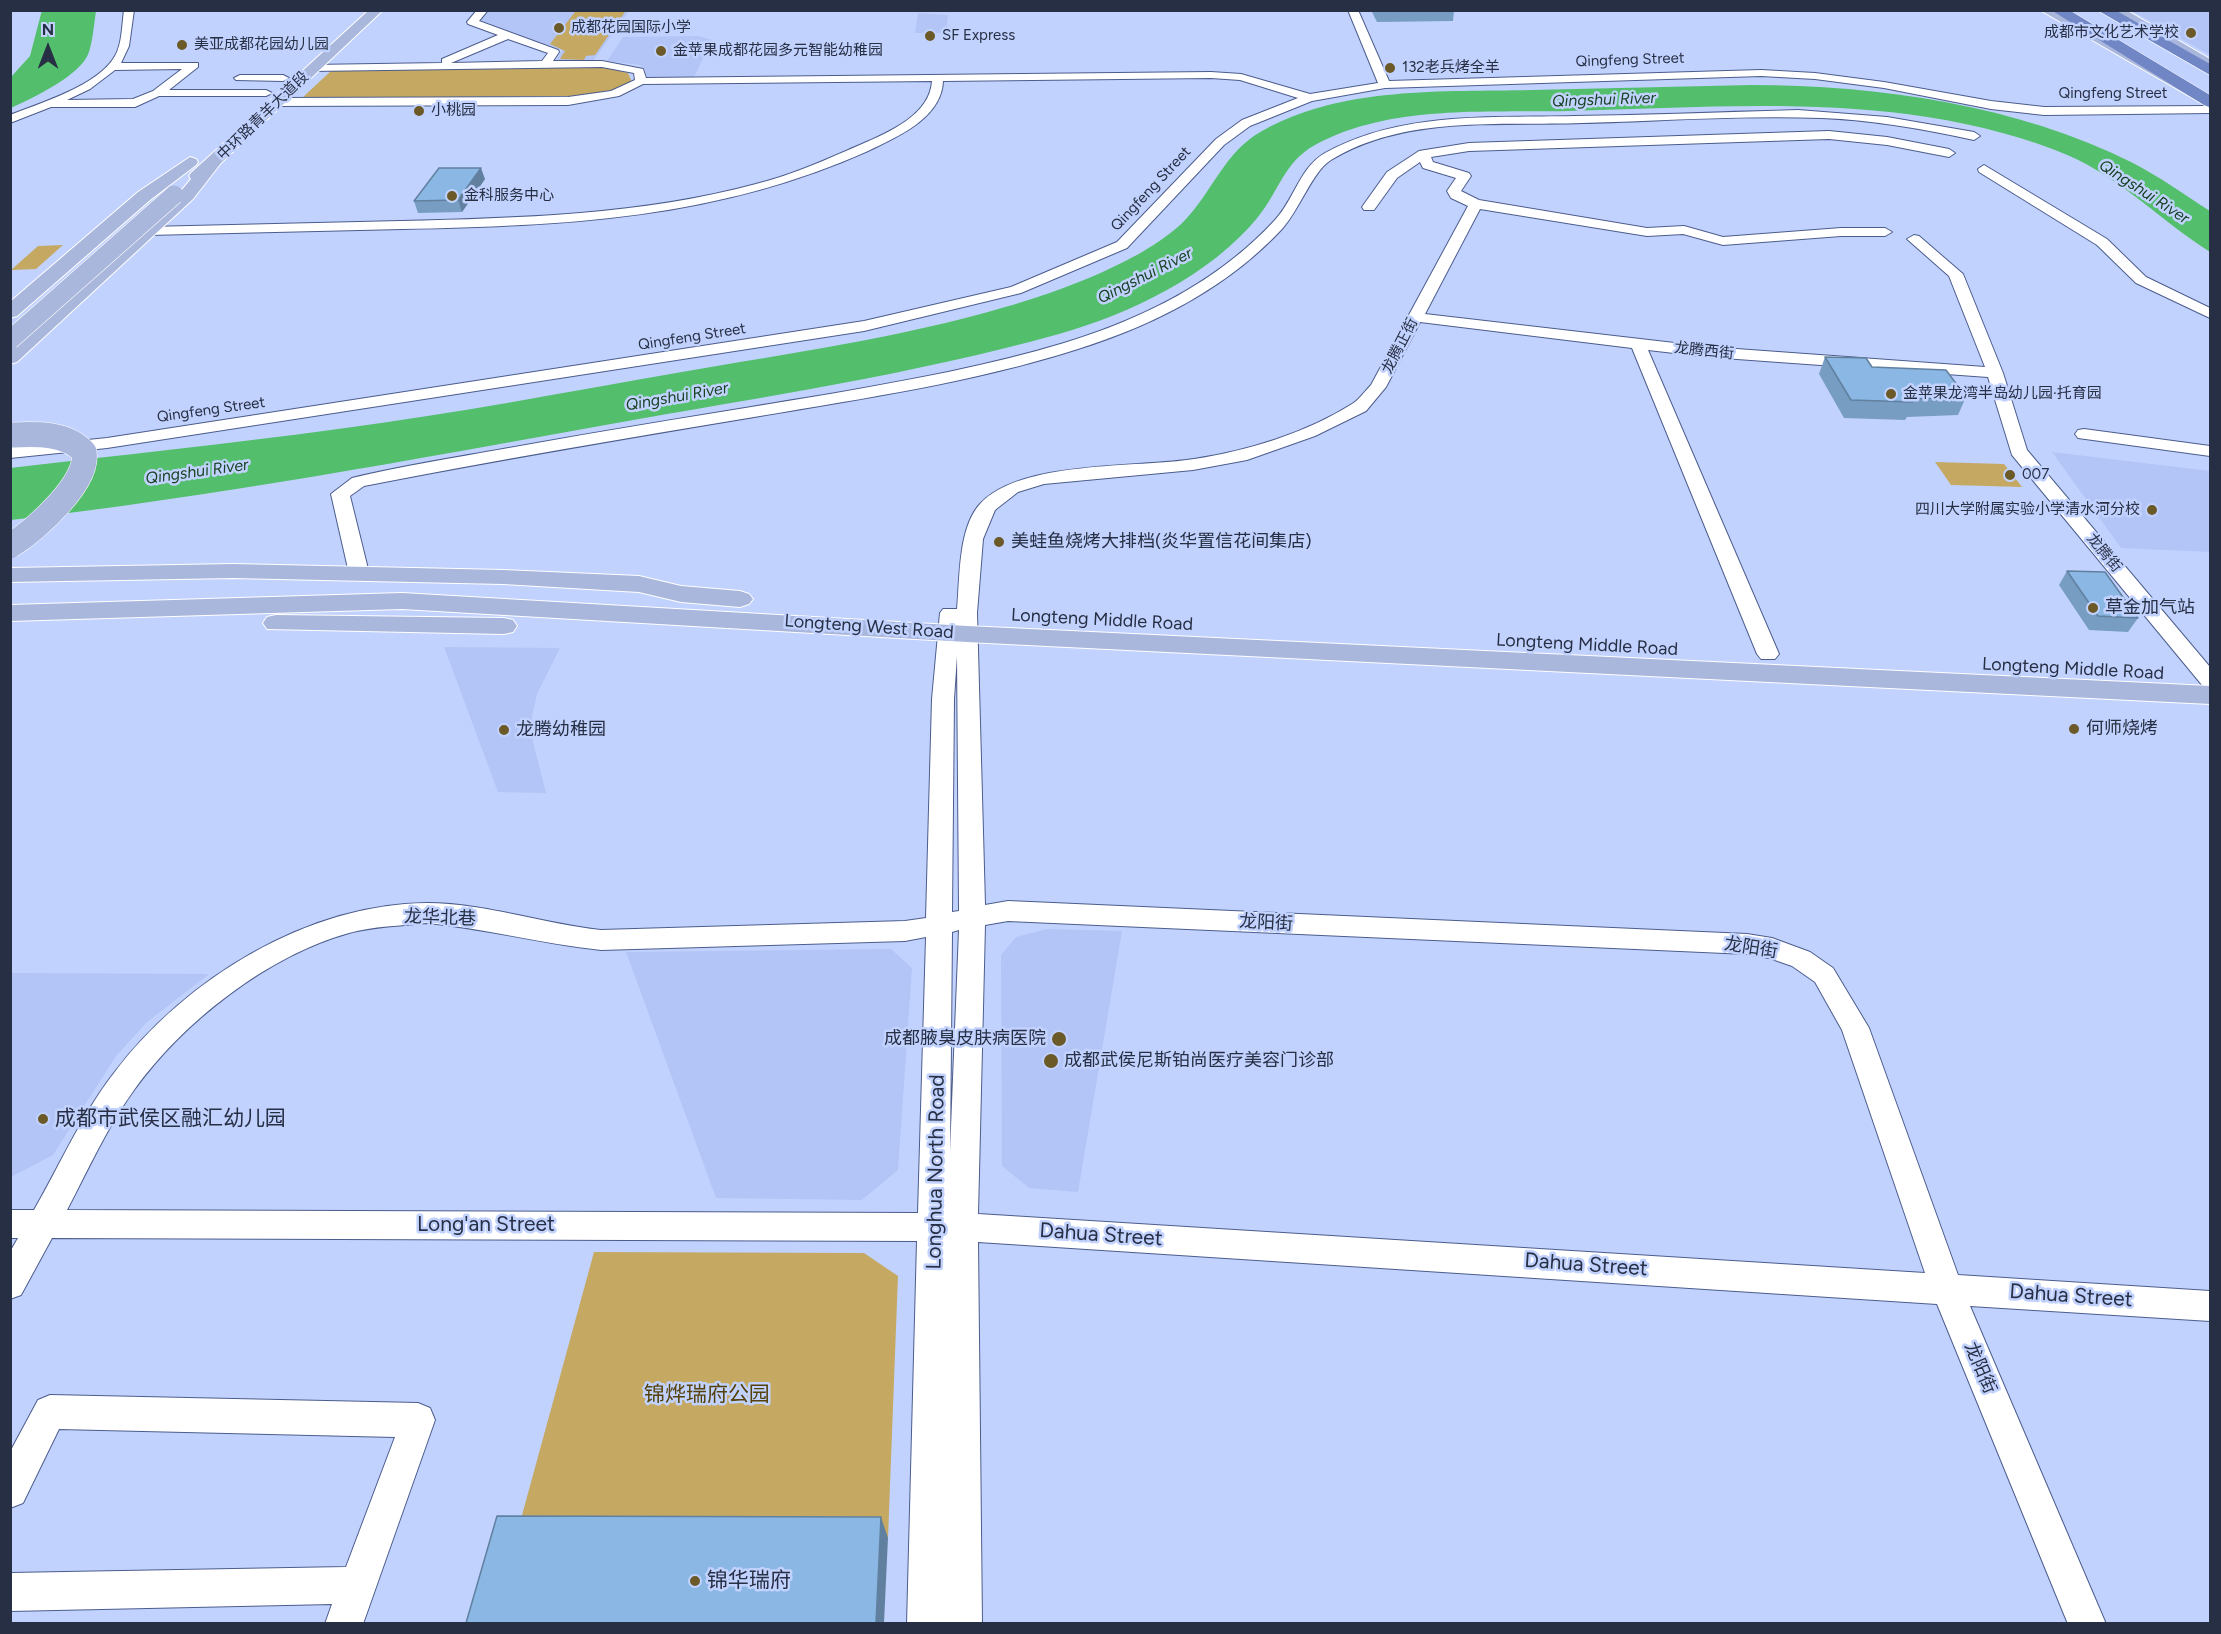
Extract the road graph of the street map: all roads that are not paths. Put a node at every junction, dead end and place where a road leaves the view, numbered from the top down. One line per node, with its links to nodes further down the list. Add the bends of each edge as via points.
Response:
1 (129, 10): 16 (street, via 120,56)
2 (361, 10): 22 (main road, 中环路青羊大道段)
3 (377, 10): 17 (main road, 中环路青羊大道段)
4 (483, 10): 12 (street, via 472,22)
5 (1353, 10): 26 (street)
6 (2046, 10): 31 (main road)
7 (2058, 10): 31 (highway)
8 (2072, 10): 27 (highway)
9 (2096, 10): 19 (highway)
10 (2104, 10): 18 (highway)
11 (2116, 10): 13 (main road)
12 (508, 35): 14 (street, via 554,52); 15 (street)
13 (2211, 64)
14 (545, 65): 15 (street); 25 (street, via 616,65 639,71)
15 (434, 66): 17 (street)
16 (111, 67): 24 (street, via 194,65); 32 (street, via 82,87)
17 (312, 68): 29 (main road, 中环路青羊大道段)
18 (2211, 70)
19 (2211, 76)
20 (201, 78): 24 (street)
21 (225, 78): 22 (street)
22 (284, 78): 29 (main road, 中环路青羊大道段)
23 (938, 78): 25 (street); 30 (street, via 1227,75); 44 (street, via 936,97 910,124 863,149 799,175 711,199 540,222)
24 (177, 79): 28 (street)
25 (641, 81): 29 (street, via 600,98 568,100)
26 (1385, 85): 30 (street, Qingfeng Street); 33 (street, Qingfeng Street, via 1761,73 1850,80 2044,111)
27 (2211, 92)
28 (157, 93): 29 (street); 32 (street, via 135,103 104,107)
29 (272, 98): 38 (main road, 中环路青羊大道段); 39 (main road, 中环路青羊大道段)
30 (1309, 98): 56 (street, Qingfeng Street, via 1246,123 1220,142 1122,244 1016,290 864,326 371,404)
31 (2211, 103)
32 (46, 104): 34 (street)
33 (2211, 110)
34 (10, 120)
35 (1974, 136): 58 (street, via 1893,121 1798,114 1450,123 1381,134 1321,161 1273,231 1226,273 1134,322 1080,343 1023,361 901,387 358,482 340,494)
36 (1949, 153): 37 (street, via 1829,135 1469,147)
37 (1426, 160): 42 (street, via 1464,176 1454,191); 43 (street, via 1403,165)
38 (190, 162): 41 (main road, 中环路青羊大道段); 45 (main road, via 144,196)
39 (213, 163): 41 (main road, 中环路青羊大道段); 44 (main road, via 187,195)
40 (1984, 169): 46 (street, via 2102,242 2141,280)
41 (166, 195): 48 (main road); 49 (main road, bridge)
42 (1476, 204): 47 (street, 龙腾正街); 52 (street, 龙腾街, via 1647,232 1684,230 1723,241 1892,229 1900,239 1915,231 1956,274)
43 (1369, 207)
44 (148, 231): 51 (main road)
45 (10, 312)
46 (2211, 314)
47 (1415, 317): 50 (street, 龙腾西街); 64 (street, 龙腾正街, via 1378,387 1360,407 1309,432 1241,456 1193,465 1042,479 1012,488 987,507 974,539)
48 (10, 327)
49 (10, 340)
50 (1638, 344): 52 (street, 龙腾西街); 66 (street)
51 (10, 358)
52 (1995, 372): 67 (street, 龙腾街, via 2018,451 2183,646)
53 (2084, 434): 55 (street)
54 (10, 435): 57 (main road, bridge, via 53,436 80,446 86,460 79,477 46,518)
55 (2211, 451)
56 (10, 453)
57 (10, 546)
58 (359, 573): 59 (main road); 62 (main road, via 639,584)
59 (10, 575)
60 (405, 595): 61 (main road, via 192,591); 62 (main road); 63 (main road)
61 (10, 597)
62 (776, 612): 64 (main road, Longteng West Road); 65 (main road, via 610,628 174,622)
63 (10, 613)
64 (958, 623): 66 (main road, Longteng Middle Road); 67 (main road, Longteng Middle Road); 68 (street, Longhua North Road); 69 (street, Longhua North Road, via 943,699)
65 (10, 630)
66 (1768, 654): 67 (main road, Longteng Middle Road)
67 (2206, 685)
68 (972, 916): 69 (street, 龙华北巷); 72 (street, Longhua North Road); 74 (street, 龙阳街, via 1008,912 1747,944 1801,958 1824,975 1854,1028)
69 (940, 927): 71 (street, 龙华北巷, via 602,940 561,936 480,918 426,913 347,923 296,942 254,964 205,998 164,1037 118,1090); 72 (street, Longhua North Road)
70 (10, 1224): 71 (street, Long'an Street)
71 (43, 1224): 72 (street, Long'an Street); 73 (street, 龙华北巷)
72 (949, 1227): 74 (street, Dahua Street); 80 (street, Longhua North Road); 81 (street, Longhua North Road)
73 (10, 1284)
74 (1946, 1287): 75 (street, Dahua Street); 82 (street, 龙阳街)
75 (2211, 1306)
76 (10, 1490): 77 (street, via 50,1412 418,1420)
77 (359, 1585): 78 (street); 79 (street)
78 (10, 1592)
79 (344, 1623)
80 (926, 1623)
81 (963, 1623)
82 (2087, 1623)

